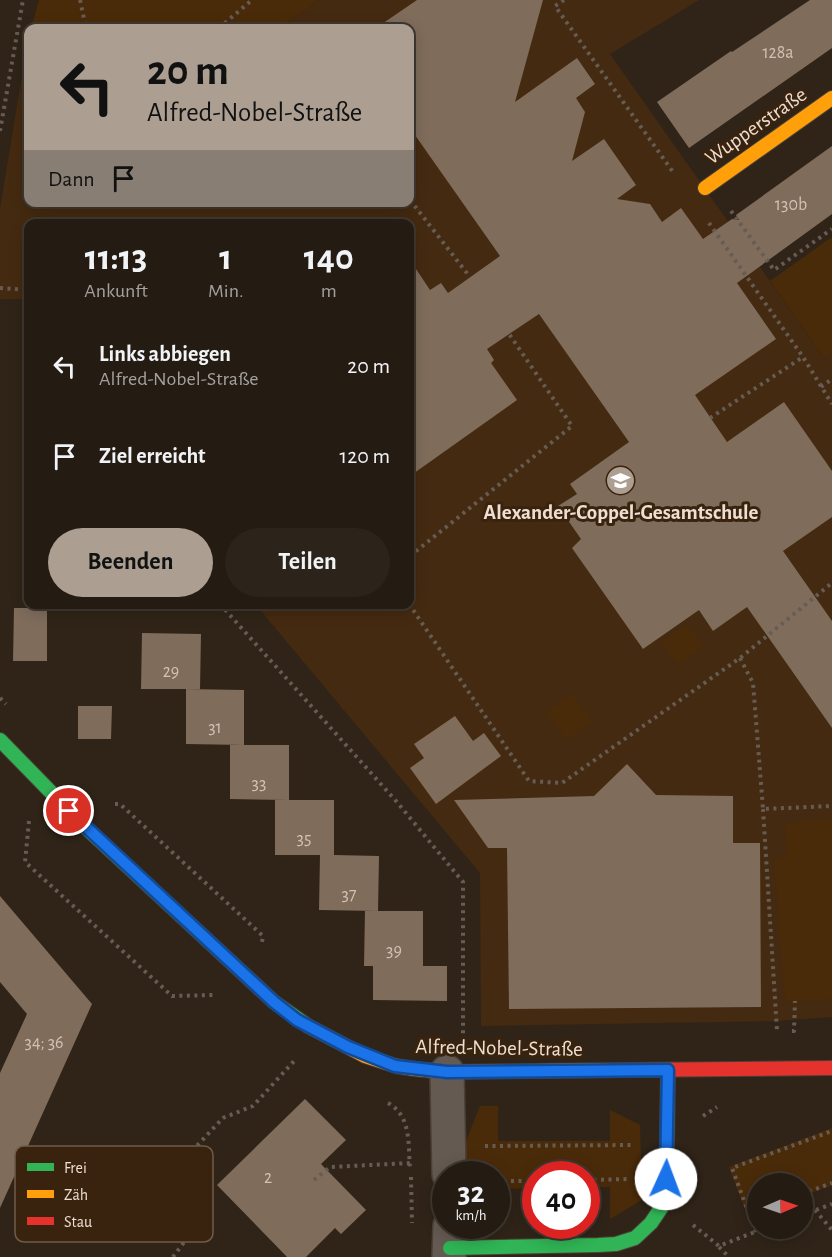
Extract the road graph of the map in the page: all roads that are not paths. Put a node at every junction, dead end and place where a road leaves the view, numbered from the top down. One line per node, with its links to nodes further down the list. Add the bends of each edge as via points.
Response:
1 (832, 98): 2 (street, Wupperstraße)
2 (708, 186)
3 (0, 740): 6 (street, Alfred-Nobel-Straße, via 91,832 297,1020 395,1066)
4 (832, 1068): 5 (street, Alfred-Nobel-Straße)
5 (668, 1070): 6 (street, Alfred-Nobel-Straße); 8 (street, via 663,1205 635,1238 607,1245)
6 (447, 1072): 7 (street)
7 (448, 1160)
8 (450, 1244)

